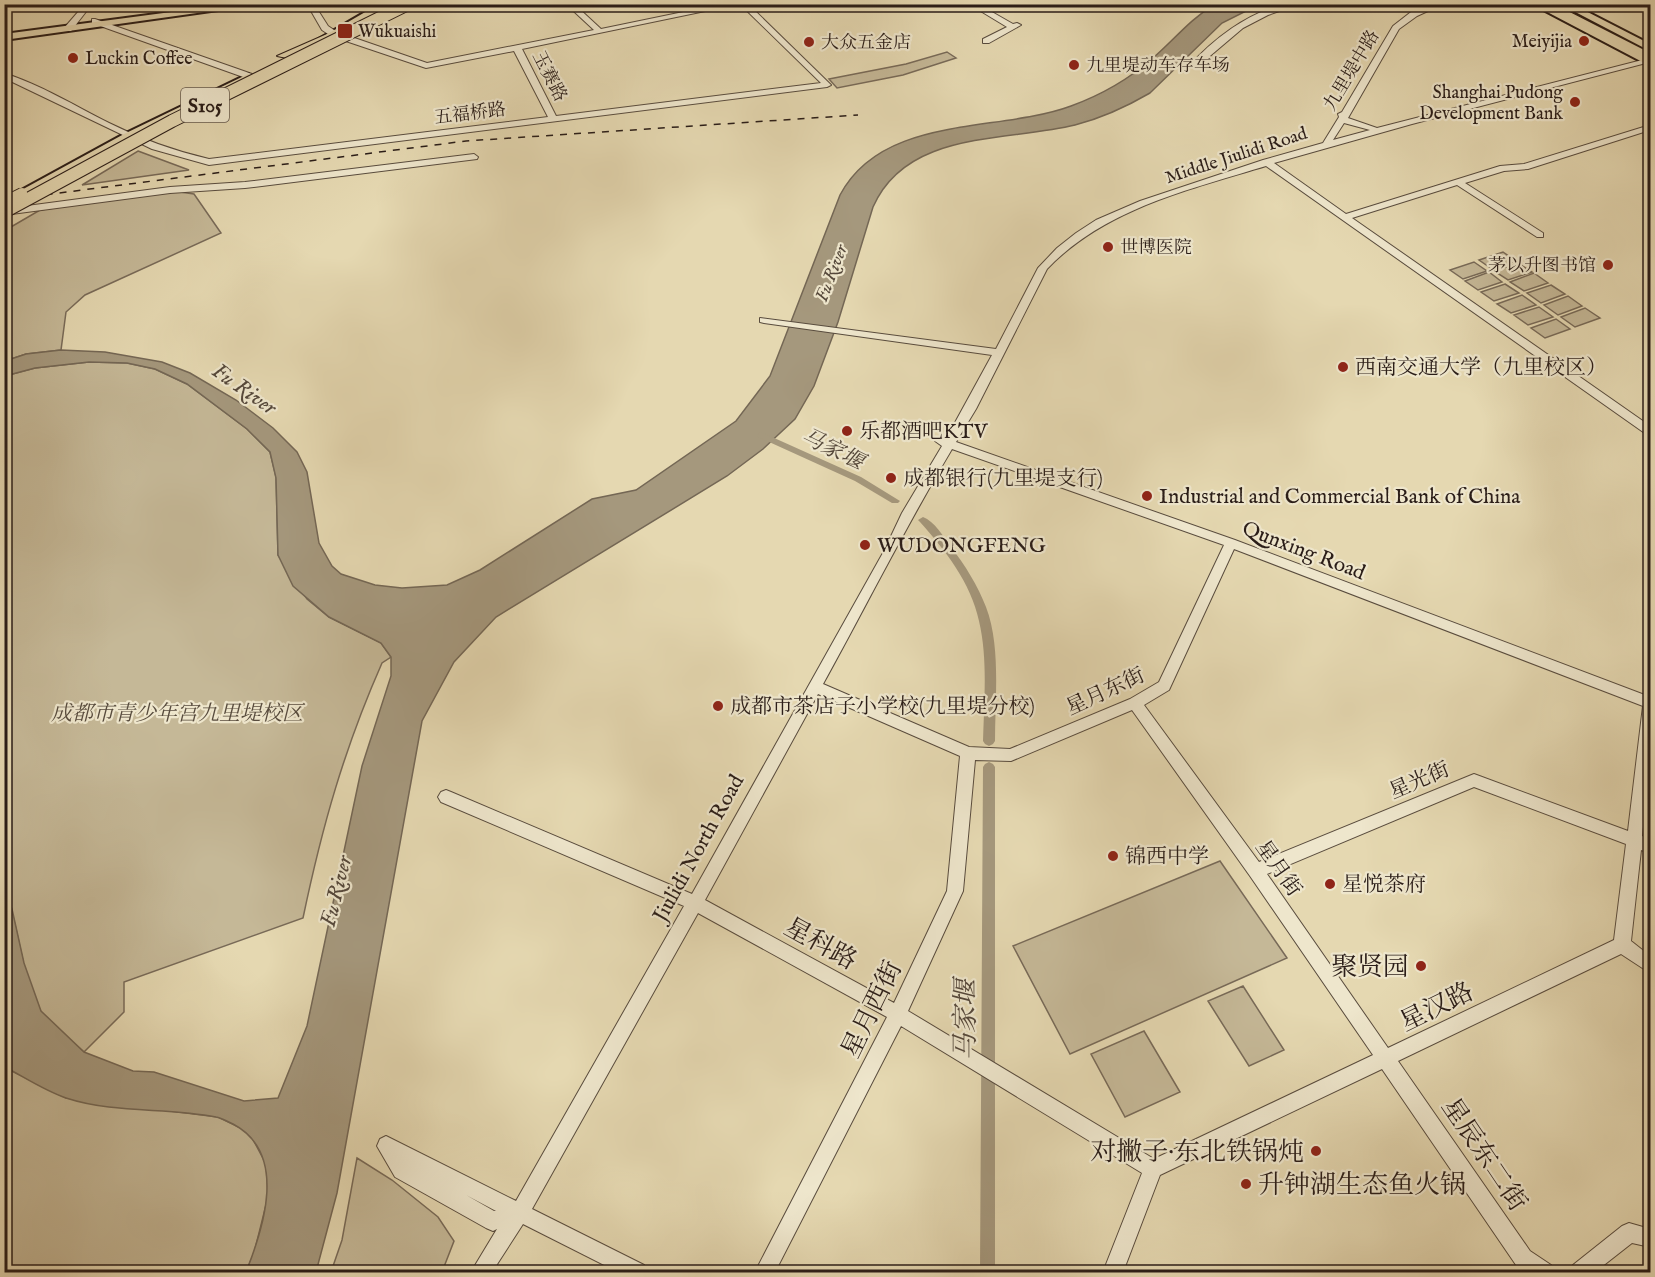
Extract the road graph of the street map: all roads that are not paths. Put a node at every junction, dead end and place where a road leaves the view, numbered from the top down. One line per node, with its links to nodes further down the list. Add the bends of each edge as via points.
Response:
1 (89, 4): 19 (street)
2 (225, 4): 18 (main road)
3 (257, 4): 18 (main road)
4 (310, 4): 21 (street)
5 (387, 4): 21 (main road)
6 (396, 4): 41 (highway, S105, bridge)
7 (408, 4): 41 (highway, S105, bridge)
8 (413, 4): 23 (main road)
9 (569, 4): 20 (street)
10 (736, 4): 20 (street, 玉赛路)
11 (743, 4): 33 (street, 五福桥路, via 827,85)
12 (972, 4): 24 (street, via 1016,26)
13 (1297, 4): 29 (street, via 1257,15 1235,27)
14 (1440, 4): 32 (street, 九里堤中路, via 1413,14 1396,28)
15 (1537, 4): 17 (highway)
16 (1564, 4): 27 (main road)
17 (1550, 7): 28 (highway)
18 (98, 23): 19 (main road); 31 (street)
19 (69, 27): 22 (main road)
20 (599, 31): 26 (street, 玉赛路)
21 (334, 34): 23 (street, 玉赛路); 31 (main road); 41 (highway, via 99,147 62,169)
22 (4, 35)
23 (346, 38): 25 (main road); 26 (street, 玉赛路, via 426,66)
24 (986, 41)
25 (325, 48): 36 (main road); 41 (highway, bridge)
26 (517, 48): 33 (street, 玉赛路)
27 (1650, 48)
28 (1650, 58): 35 (street, Middle Jiulidi Road)
29 (1194, 65)
30 (4, 75): 36 (street, 五福桥路)
31 (249, 76): 36 (main road)
32 (1342, 114): 35 (street, via 1349,123); 37 (street, 九里堤中路)
33 (553, 119): 36 (street, 五福桥路, via 209,162 189,159)
34 (1650, 127): 40 (street, via 1525,167 1503,168)
35 (1380, 129): 37 (street, Middle Jiulidi Road)
36 (129, 136): 41 (street); 42 (main road)
37 (1327, 143): 39 (street, Middle Jiulidi Road)
38 (474, 157): 42 (street, via 245,185)
39 (1266, 162): 43 (street); 46 (street, Middle Jiulidi Road, via 1125,209 1081,232 1043,268)
40 (1458, 182): 43 (street); 44 (street)
41 (50, 185): 42 (highway, S105, bridge)
42 (10, 207)
43 (1346, 217): 47 (street)
44 (1540, 235)
45 (766, 321): 46 (street)
46 (999, 353): 48 (street, Middle Jiulidi Road)
47 (1650, 431)
48 (946, 442): 49 (street, Qunxing Road); 50 (street, Jiulidi North Road)
49 (1232, 543): 51 (street, 星月东街, via 1164,686); 52 (street, Qunxing Road)
50 (815, 687): 53 (street, 星月东街); 57 (street, Jiulidi North Road)
51 (1135, 703): 53 (street, 星月东街, via 1011,755); 56 (street, 星月街)
52 (1650, 703): 55 (street)
53 (968, 753): 60 (street, 星月西街, via 956,891)
54 (446, 797): 57 (street, 星科路)
55 (1642, 842): 56 (street, 星光街, via 1474,780); 58 (street)
56 (1256, 871): 61 (street, 星月街)
57 (695, 903): 60 (street, 星科路); 63 (street, Jiulidi North Road)
58 (1622, 945): 59 (street); 61 (street, 星汉路)
59 (1650, 965)
60 (898, 1014): 62 (street, 星科路); 67 (street, 星月西街)
61 (1387, 1059): 62 (street, 星汉路); 69 (street, 星辰东二街, via 1523,1258)
62 (1154, 1169): 68 (street)
63 (519, 1213): 63 (street, via 505,1206 386,1145 402,1170 493,1221); 65 (street, Jiulidi North Road); 66 (street)
64 (1650, 1238): 70 (street, via 1629,1233)
65 (481, 1272)
66 (637, 1272)
67 (765, 1272)
68 (1113, 1272)
69 (1544, 1272)
70 (1580, 1272)

